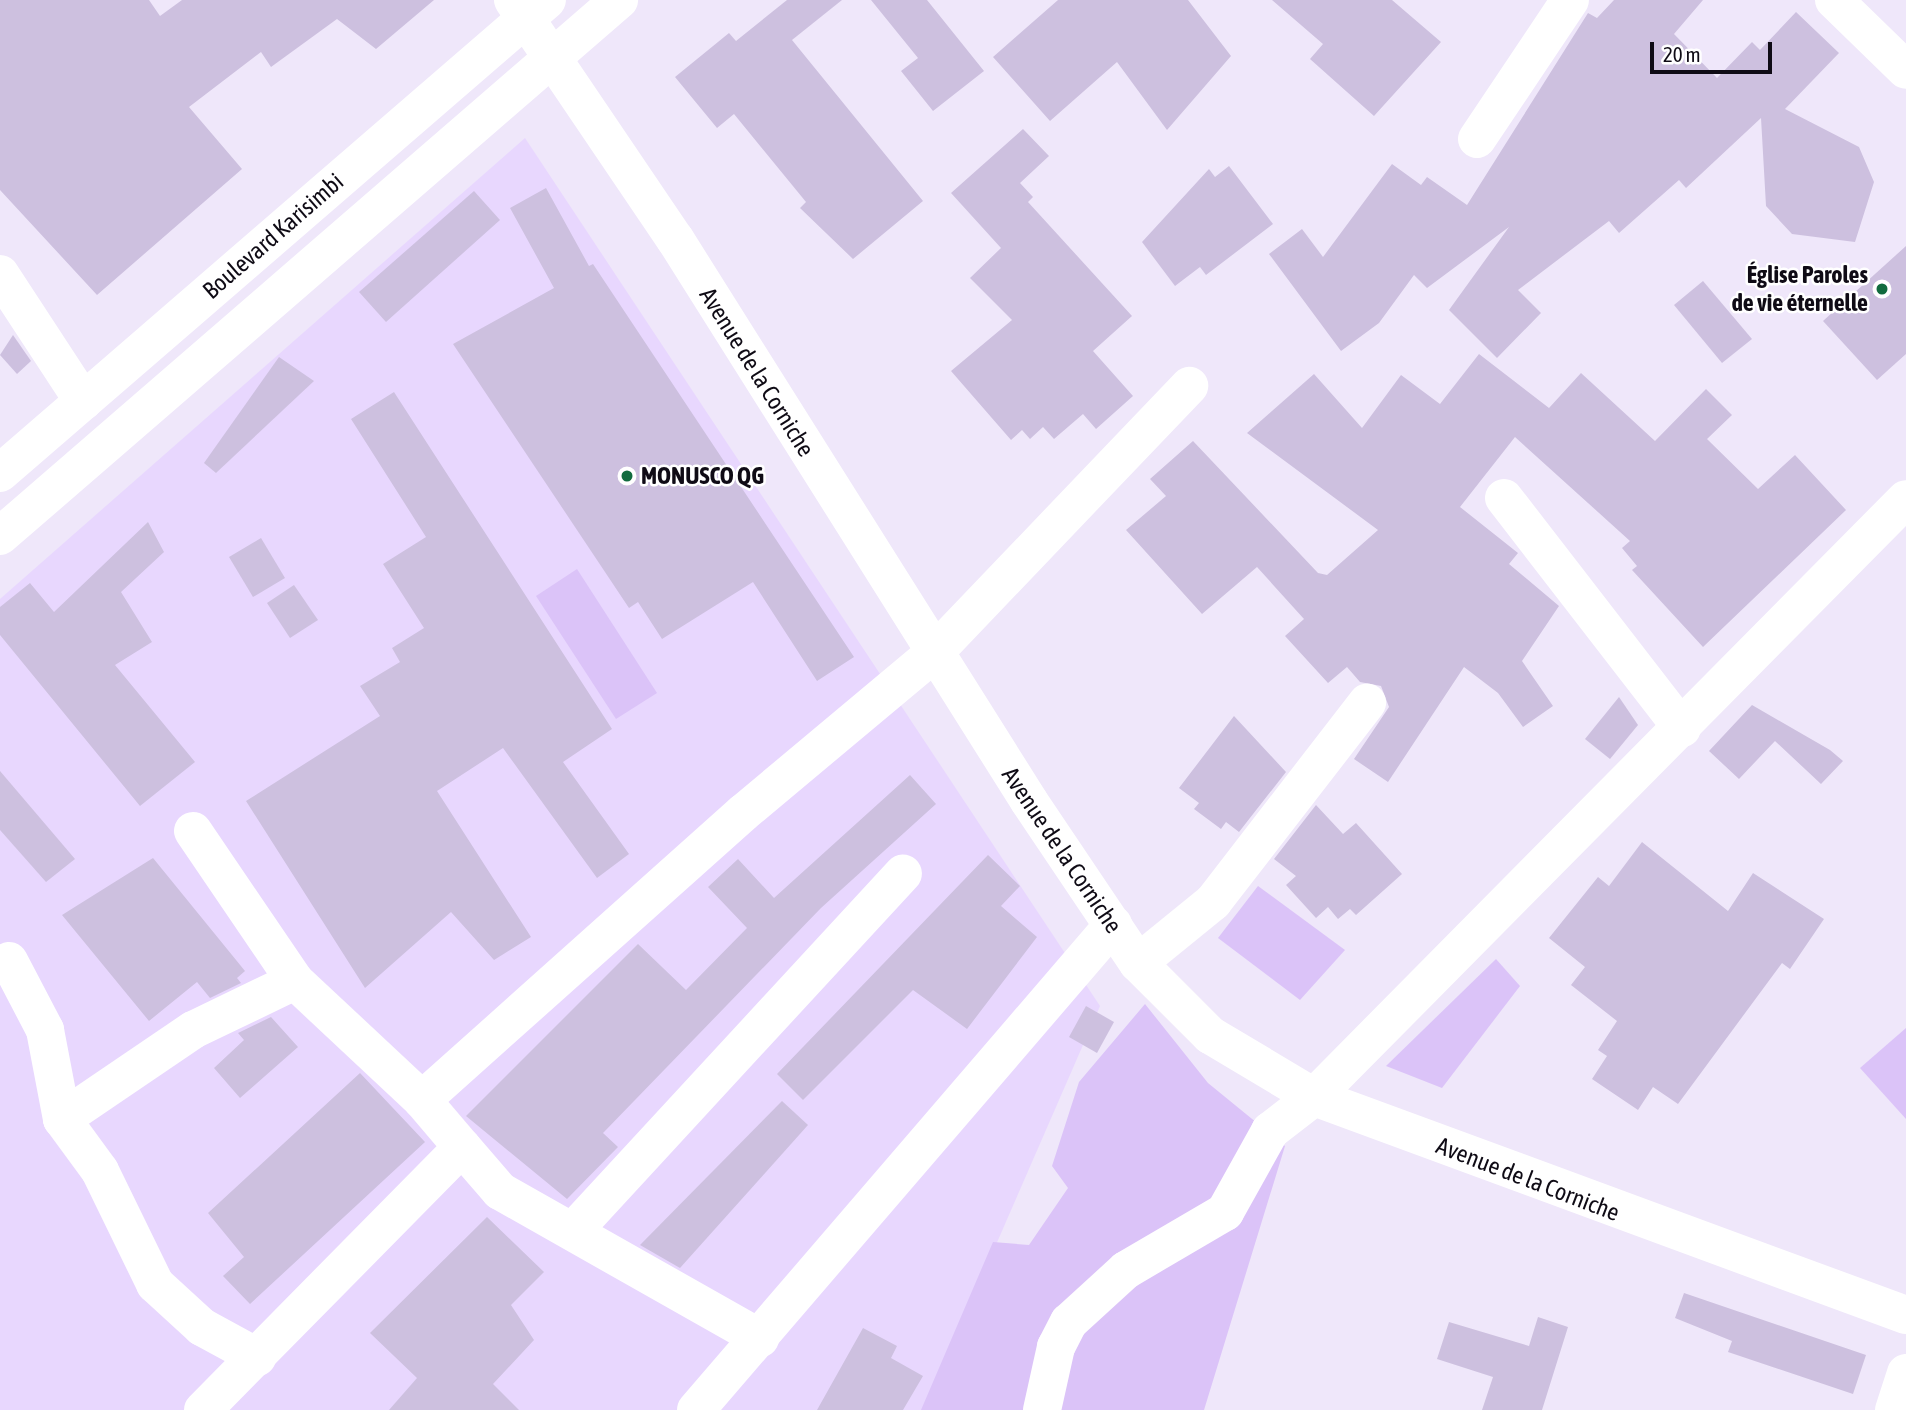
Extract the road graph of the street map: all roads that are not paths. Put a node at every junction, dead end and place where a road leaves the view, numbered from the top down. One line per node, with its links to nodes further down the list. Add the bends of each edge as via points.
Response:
1 (619, 0): 5 (street)
2 (1570, 0): 7 (street)
3 (1834, 0): 6 (street)
4 (529, 6): 5 (street, Avenue de la Corniche); 10 (street, Boulevard Karisimbi)
5 (553, 58): 14 (street); 15 (street, Avenue de la Corniche, via 676,239)
6 (1906, 70)
7 (1477, 139)
8 (0, 274): 10 (street)
9 (1189, 386): 15 (street)
10 (83, 401): 11 (street, Boulevard Karisimbi)
11 (0, 473)
12 (1504, 498): 17 (street)
13 (1906, 499): 17 (street)
14 (0, 536)
15 (933, 654): 20 (street, Avenue de la Corniche); 25 (street, via 743,813)
16 (1367, 703): 22 (street, via 1213,902)
17 (1682, 728): 24 (street)
18 (193, 831): 23 (street)
19 (903, 873): 28 (street)
20 (1113, 925): 22 (street, Avenue de la Corniche); 30 (street)
21 (9, 961): 26 (street, via 45,1030)
22 (1138, 962): 24 (street, Avenue de la Corniche, via 1210,1035)
23 (295, 981): 25 (street); 26 (street, via 193,1030)
24 (1314, 1097): 29 (street, Avenue de la Corniche); 35 (street, via 1270,1130 1225,1212 1126,1270 1069,1322 1056,1347)
25 (422, 1100): 27 (street)
26 (62, 1119): 31 (street, via 100,1171 155,1284 202,1327)
27 (462, 1147): 28 (street, via 500,1191); 31 (street)
28 (574, 1230): 30 (street)
29 (1906, 1315)
30 (760, 1338): 34 (street)
31 (257, 1357): 33 (street)
32 (1906, 1373): 36 (street)
33 (203, 1410)
34 (696, 1410)
35 (1042, 1410)
36 (1894, 1410)

